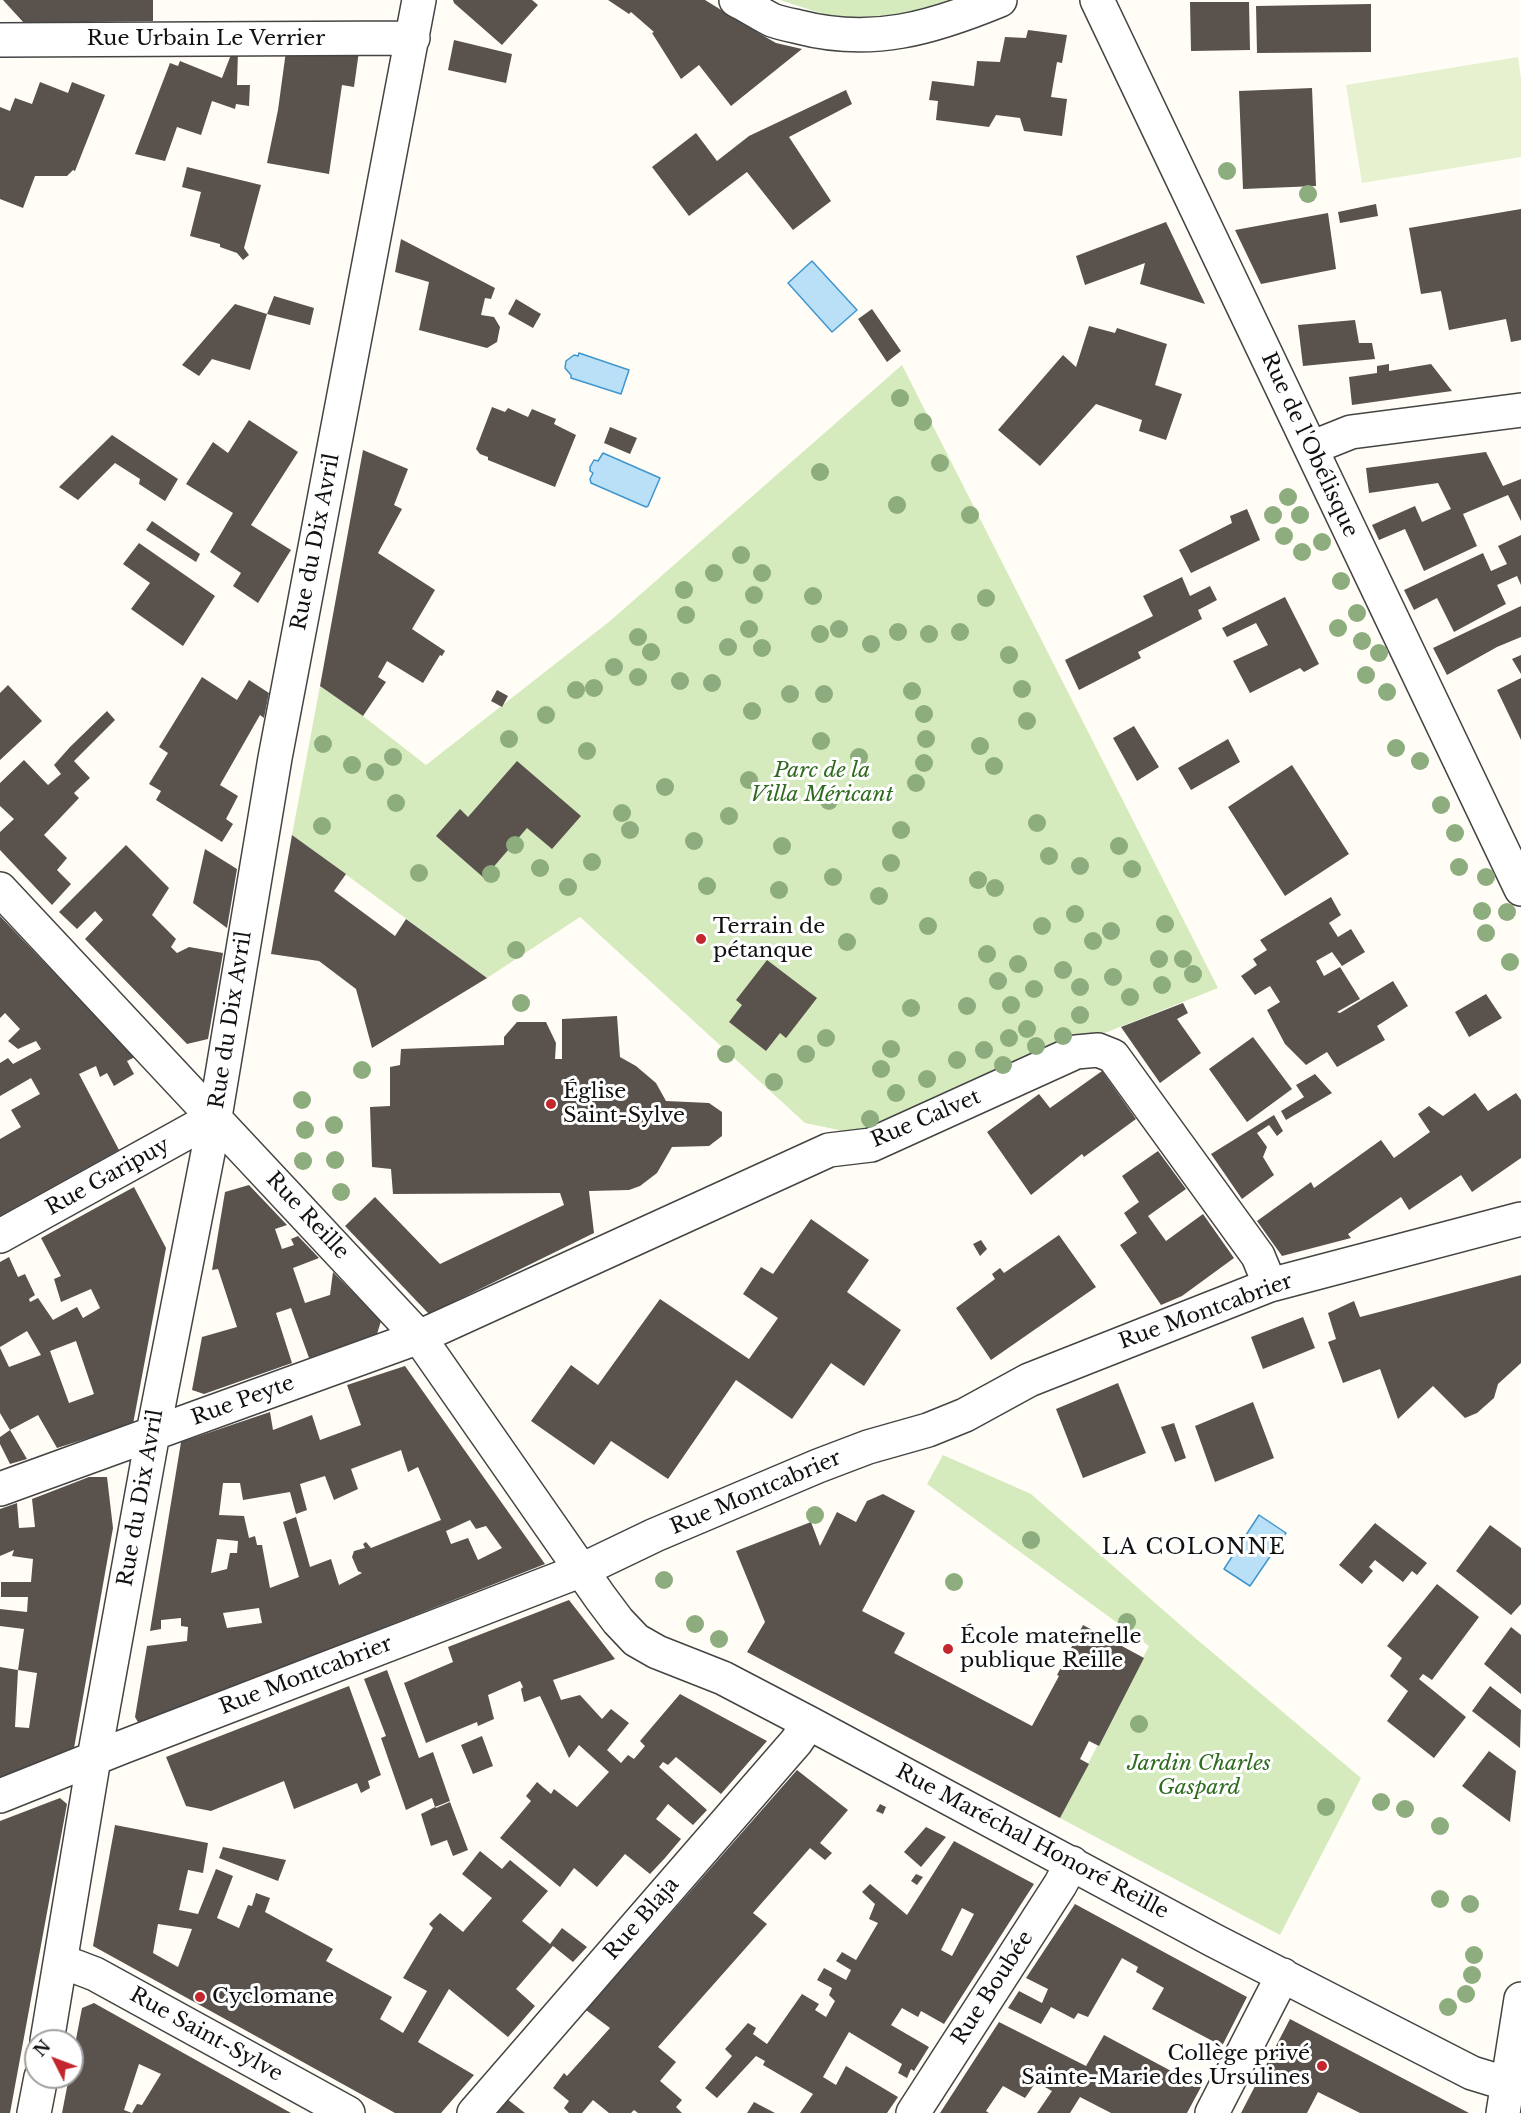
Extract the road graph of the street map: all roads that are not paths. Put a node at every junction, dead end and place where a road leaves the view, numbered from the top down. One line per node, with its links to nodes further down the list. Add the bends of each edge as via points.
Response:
1 (419, 0): 5 (street, Rue du Dix Avril)
2 (736, 0): 3 (street, via 773,20 816,32 859,36 898,32 963,15)
3 (1000, 0)
4 (1097, 0): 8 (street, Rue de l'Obélisque)
5 (412, 38): 6 (street, Rue Urbain Le Verrier); 11 (street, Rue du Dix Avril, via 275,758)
6 (0, 40)
7 (1521, 410): 8 (street, via 1352,432)
8 (1311, 448): 10 (street, Rue de l'Obélisque)
9 (0, 889): 11 (street, Rue Reille)
10 (1521, 889)
11 (215, 1117): 13 (street, Rue Garipuy); 15 (street, Rue Reille); 16 (street, Rue du Dix Avril)
12 (1521, 1220): 14 (street, Rue Montcabrier)
13 (0, 1236)
14 (1270, 1285): 15 (street, Rue Calvet, via 1258,1256 1113,1056 1098,1050 1076,1052 871,1145 829,1150); 18 (street, Rue Montcabrier, via 1029,1380 928,1430 818,1466)
15 (419, 1337): 16 (street, Rue Peyte); 18 (street, Rue Reille)
16 (153, 1433): 17 (street, Rue Peyte); 20 (street, Rue du Dix Avril)
17 (0, 1489)
18 (582, 1570): 19 (street, Rue Maréchal Honoré Reille, via 636,1640 723,1678); 20 (street, Rue Montcabrier)
19 (809, 1723): 22 (street, Rue Maréchal Honoré Reille); 31 (street, Rue Blaja)
20 (94, 1758): 21 (street, Rue Montcabrier); 23 (street, Rue du Dix Avril)
21 (0, 1796)
22 (1072, 1863): 24 (street, Rue Maréchal Honoré Reille); 32 (street, Rue Boubée)
23 (61, 1961): 26 (street, Rue du Dix Avril); 30 (street, Rue Saint-Sylve, via 94,1974)
24 (1283, 1975): 28 (street, Rue Maréchal Honoré Reille, via 1472,2073); 33 (street)
25 (1521, 1999): 28 (street)
26 (49, 2029)
27 (38, 2089): 29 (street)
28 (1505, 2098)
29 (34, 2113)
30 (348, 2113)
31 (474, 2113)
32 (913, 2113)
33 (1212, 2113)

